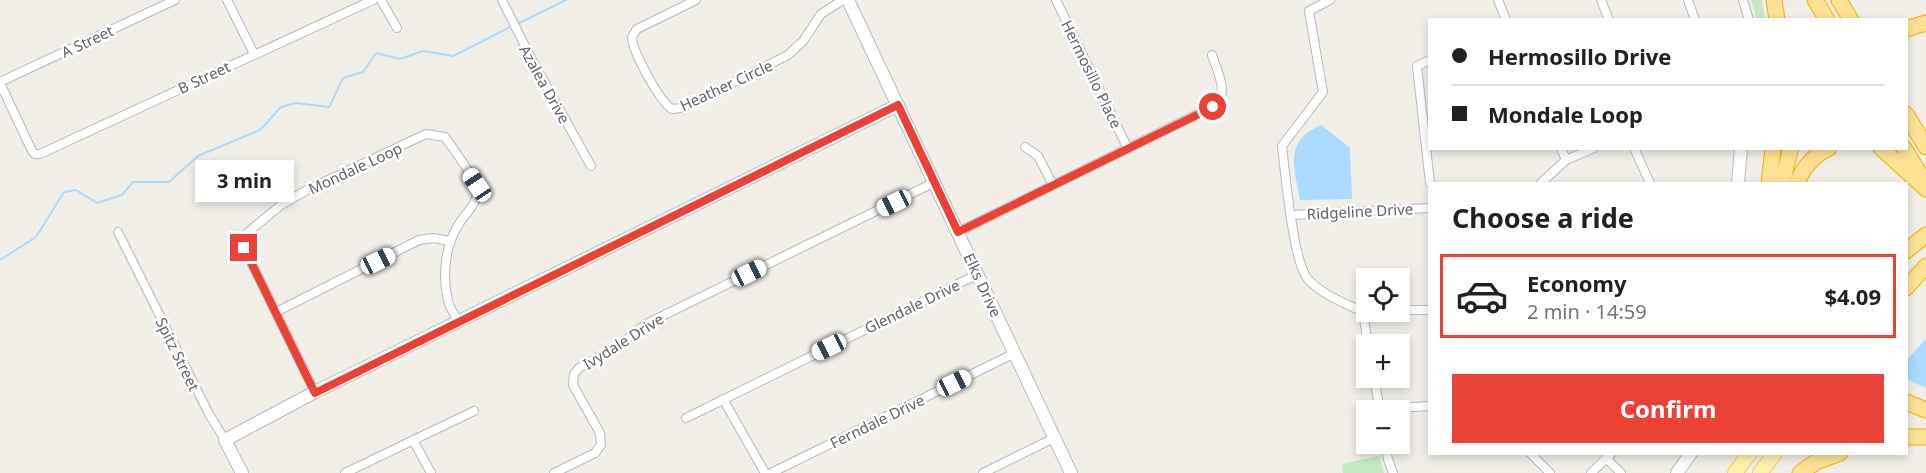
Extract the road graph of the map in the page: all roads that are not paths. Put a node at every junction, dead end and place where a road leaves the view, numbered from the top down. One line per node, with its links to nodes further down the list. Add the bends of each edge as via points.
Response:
1 (175, 0): 29 (street, A Street)
2 (227, 0): 26 (street)
3 (373, 0): 26 (street, B Street)
4 (381, 0): 25 (street)
5 (502, 0): 45 (street, Azalea Drive)
6 (696, 0): 7 (street, Heather Circle, via 637,29 632,37 634,50 672,109 682,108 788,55 821,14)
7 (843, 0)
8 (848, 0): 30 (street, Elks Drive)
9 (1056, 0): 34 (street, Hermosillo Place)
10 (1330, 0): 58 (street, via 1309,11 1323,92 1281,146)
11 (1498, 0): 18 (street)
12 (1600, 0): 19 (street)
13 (1688, 0): 20 (street)
14 (1743, 0): 21 (street)
15 (1774, 0): 22 (highway)
16 (1815, 0): 23 (highway)
17 (1839, 0): 24 (highway)
18 (1505, 18)
19 (1608, 18)
20 (1694, 18)
21 (1748, 18)
22 (1777, 18)
23 (1826, 18)
24 (1850, 18)
25 (398, 28)
26 (254, 54): 29 (street, B Street, via 42,154 32,151)
27 (1212, 56): 34 (street, via 1222,88 1219,102)
28 (1428, 61): 47 (street, via 1416,66)
29 (0, 82)
30 (898, 105): 46 (street, Elks Drive); 72 (street)
31 (1908, 117): 33 (highway)
32 (1025, 147): 55 (street, via 1038,156)
33 (1926, 147)
34 (1128, 149): 55 (street)
35 (1563, 150): 44 (street)
36 (1589, 150): 44 (street)
37 (1636, 150): 49 (street)
38 (1741, 150): 50 (street)
39 (1773, 150): 51 (highway)
40 (1790, 150): 52 (highway)
41 (1825, 150): 53 (highway)
42 (1883, 150): 56 (highway)
43 (1905, 150): 54 (highway)
44 (1566, 160): 48 (street)
45 (591, 166)
46 (935, 182): 60 (street, Elks Drive); 97 (street, Ivydale Drive, via 646,324 579,368 570,376 605,446)
47 (1430, 182)
48 (1542, 182)
49 (1650, 182)
50 (1738, 182)
51 (1769, 182)
52 (1782, 182)
53 (1798, 182)
54 (1926, 184)
55 (1053, 185): 60 (street)
56 (1926, 189)
57 (1428, 208): 58 (street, Ridgeline Drive)
58 (1291, 214): 68 (street, via 1306,277)
59 (118, 232): 85 (street, Spitz Street)
60 (958, 232): 66 (street, Elks Drive)
61 (1925, 236): 63 (highway); 64 (main road)
62 (450, 241): 71 (street, via 419,240); 71 (street, Mondale Loop, via 476,200 477,185 445,137 426,134 307,190 247,233 244,248); 72 (street, Mondale Loop, via 445,277 448,302)
63 (1908, 249)
64 (1908, 255)
65 (1926, 266): 67 (highway)
66 (978, 274): 73 (street, Elks Drive); 75 (street, Glendale Drive)
67 (1908, 286)
68 (1356, 307)
69 (1410, 310): 70 (street)
70 (1428, 310)
71 (276, 312): 74 (street, Mondale Loop)
72 (458, 322): 74 (street)
73 (1015, 353): 84 (street, Elks Drive); 99 (street, Ferndale Drive)
74 (315, 393): 85 (street)
75 (723, 399): 81 (street, Glendale Drive); 98 (street)
76 (1908, 403): 79 (highway)
77 (1428, 406): 78 (street)
78 (1410, 408)
79 (1926, 410)
80 (474, 411): 86 (street)
81 (686, 418)
82 (1908, 437): 83 (highway)
83 (1926, 437)
84 (1054, 438): 100 (street); 101 (street, Elks Drive)
85 (225, 440): 94 (street, Spitz Street)
86 (413, 440): 95 (street); 96 (street)
87 (1388, 454): 102 (street)
88 (1532, 455): 103 (street)
89 (1690, 455): 106 (street)
90 (1748, 455): 107 (main road)
91 (1774, 455): 108 (main road)
92 (1835, 455): 109 (highway)
93 (1609, 456): 104 (street); 105 (street)
94 (242, 473)
95 (345, 473)
96 (431, 473)
97 (554, 473)
98 (765, 473)
99 (771, 473)
100 (983, 473)
101 (1071, 473)
102 (1393, 473)
103 (1550, 473)
104 (1591, 473)
105 (1621, 473)
106 (1677, 473)
107 (1735, 473)
108 (1760, 473)
109 (1800, 473)

